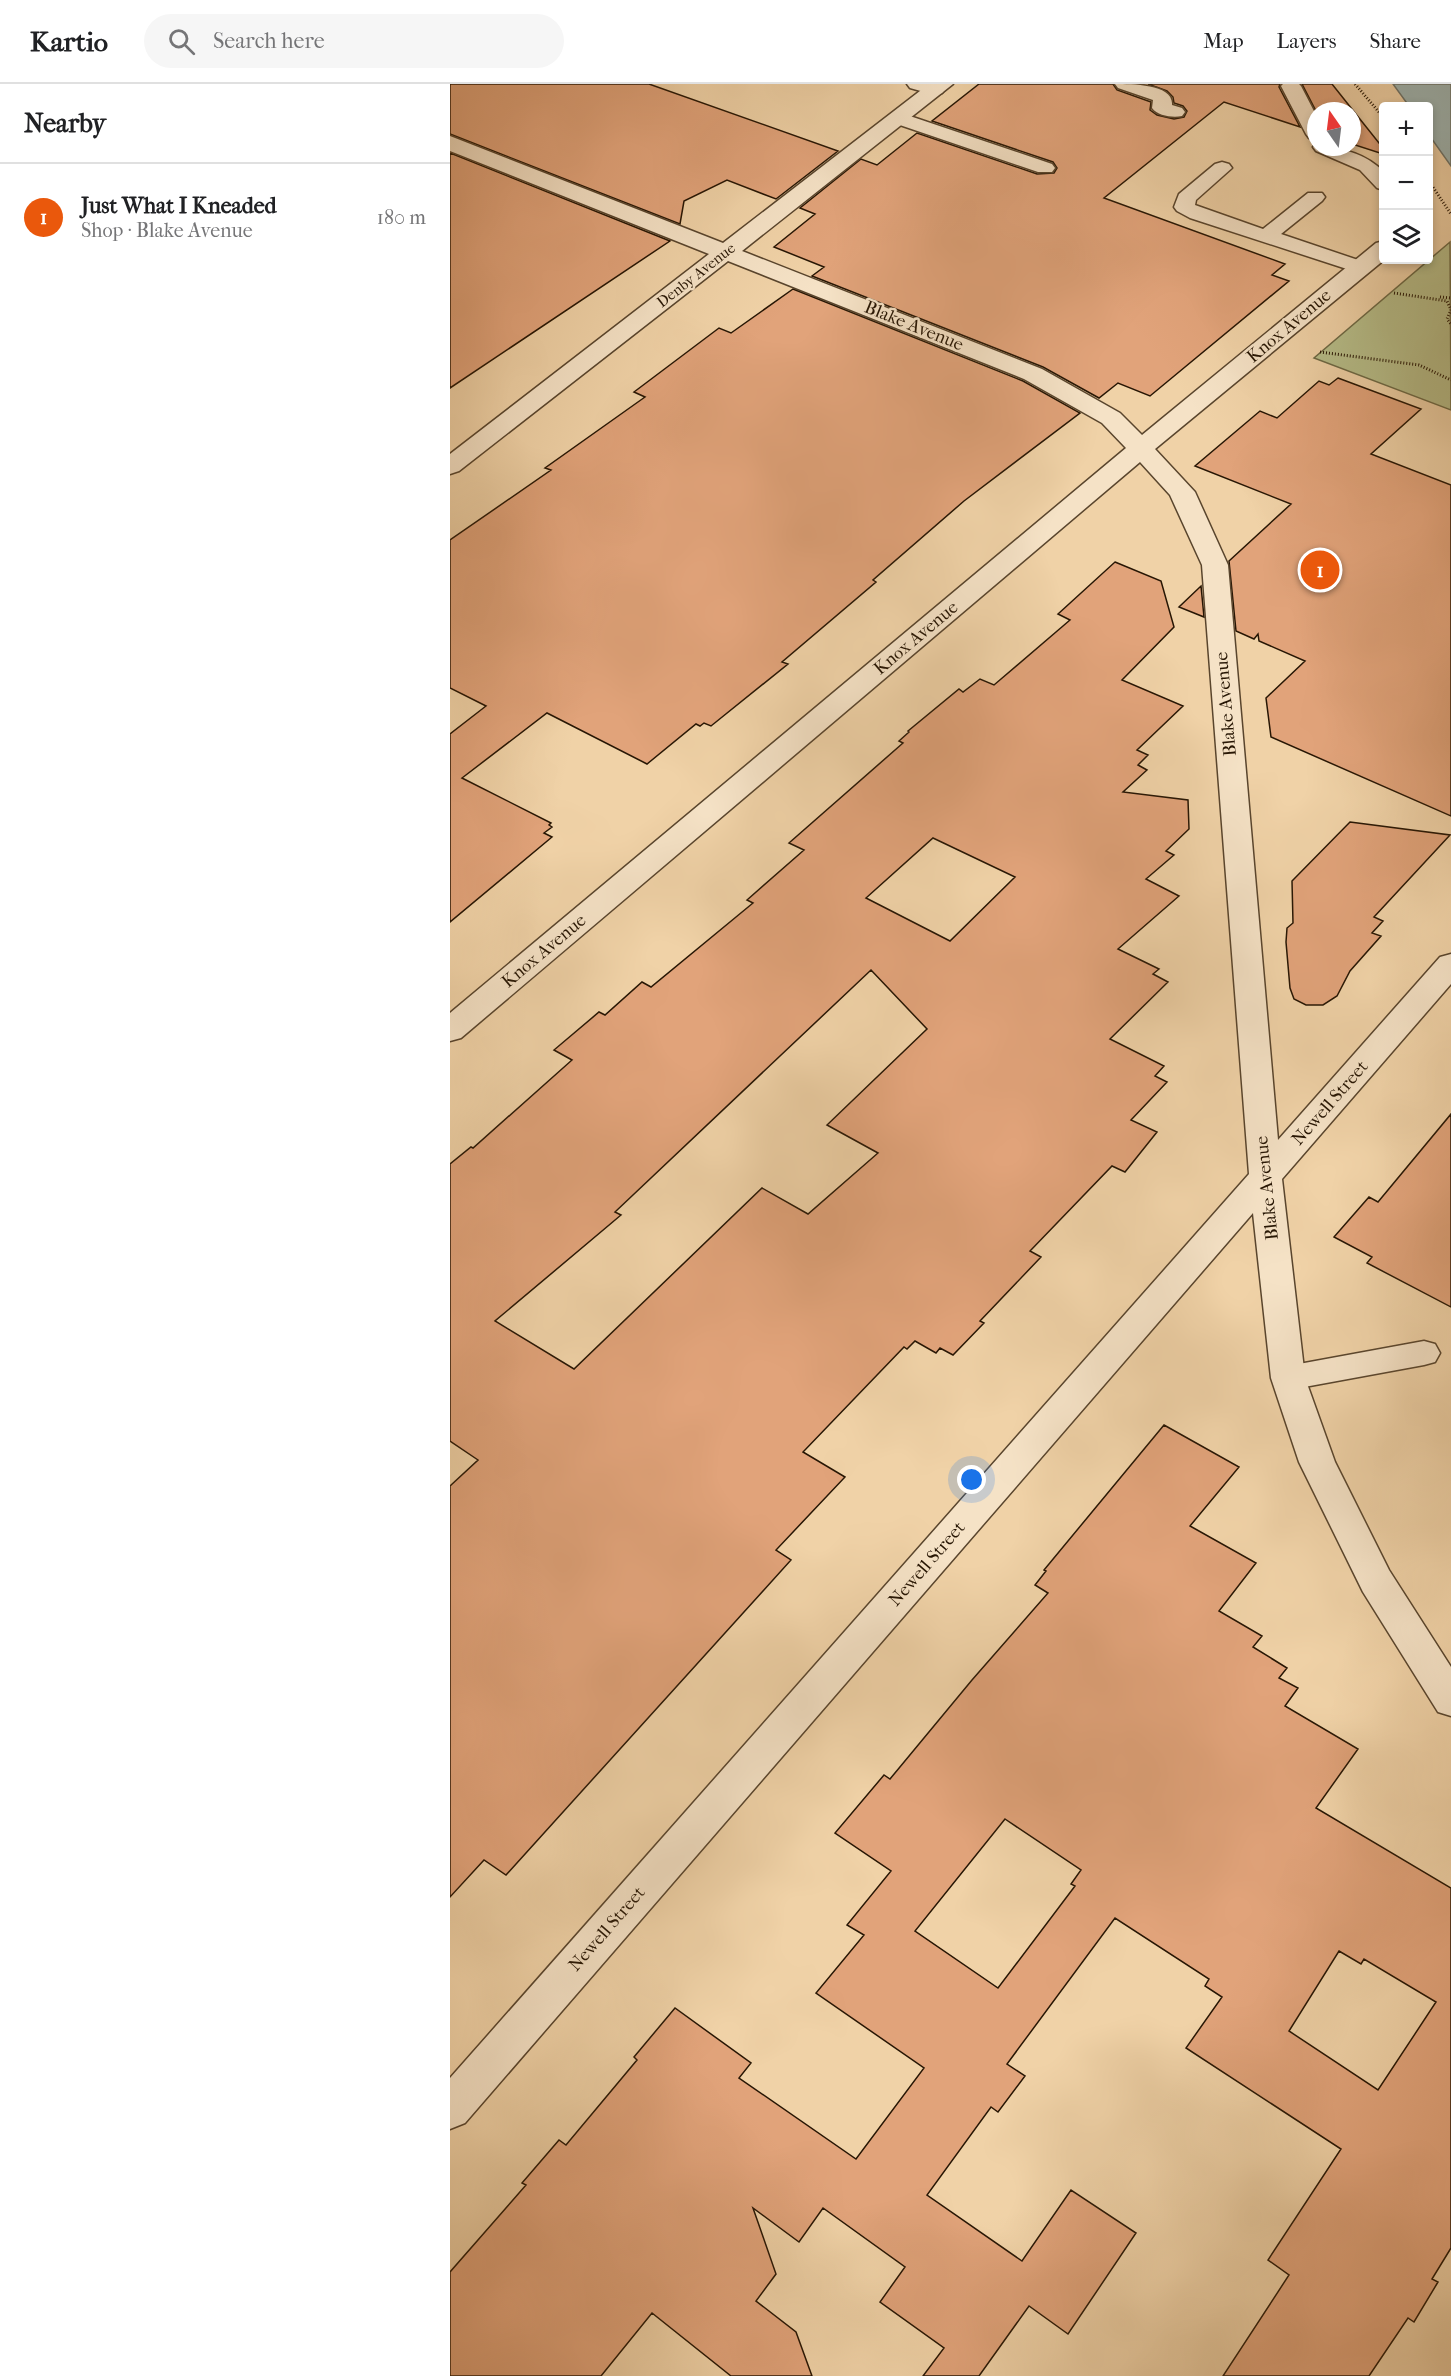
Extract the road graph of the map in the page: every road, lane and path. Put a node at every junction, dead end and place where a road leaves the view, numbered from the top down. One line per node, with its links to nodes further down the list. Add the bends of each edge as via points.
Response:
1 (1125, 84): 5 (lane, via 1163,98 1162,108)
2 (1355, 84): 6 (path)
3 (931, 86): 8 (street, Denby Avenue)
4 (1291, 86): 7 (lane)
5 (1175, 112)
6 (1379, 113)
7 (1307, 117)
8 (898, 118): 11 (lane); 18 (street, Denby Avenue)
9 (450, 142): 18 (street, Blake Avenue)
10 (1343, 156): 13 (lane, via 1366,166)
11 (1045, 168)
12 (1222, 168): 17 (lane, via 1186,198 1184,207)
13 (1379, 180)
14 (1433, 187): 16 (path)
15 (1315, 196): 17 (lane)
16 (1451, 214)
17 (1266, 236): 20 (lane)
18 (726, 251): 25 (street, Blake Avenue, via 1033,374 1111,418); 26 (street, Denby Avenue)
19 (1379, 251): 20 (street, Knox Avenue)
20 (1360, 267): 23 (street, Knox Avenue)
21 (1451, 298): 22 (path, via 1434,297 1447,301 1447,319)
22 (1451, 324)
23 (1266, 346): 24 (path, via 1419,365); 25 (street, Knox Avenue)
24 (1451, 380)
25 (1141, 448): 28 (street, Knox Avenue); 29 (street, Blake Avenue, via 1182,492 1215,565)
26 (450, 466)
27 (1449, 970): 29 (street, Newell Street)
28 (450, 1030)
29 (1265, 1176): 31 (street, Blake Avenue); 33 (street, Newell Street)
30 (1424, 1353): 31 (lane)
31 (1288, 1378): 32 (street, Blake Avenue, via 1317,1462 1376,1581)
32 (1451, 1700)
33 (450, 2109)

